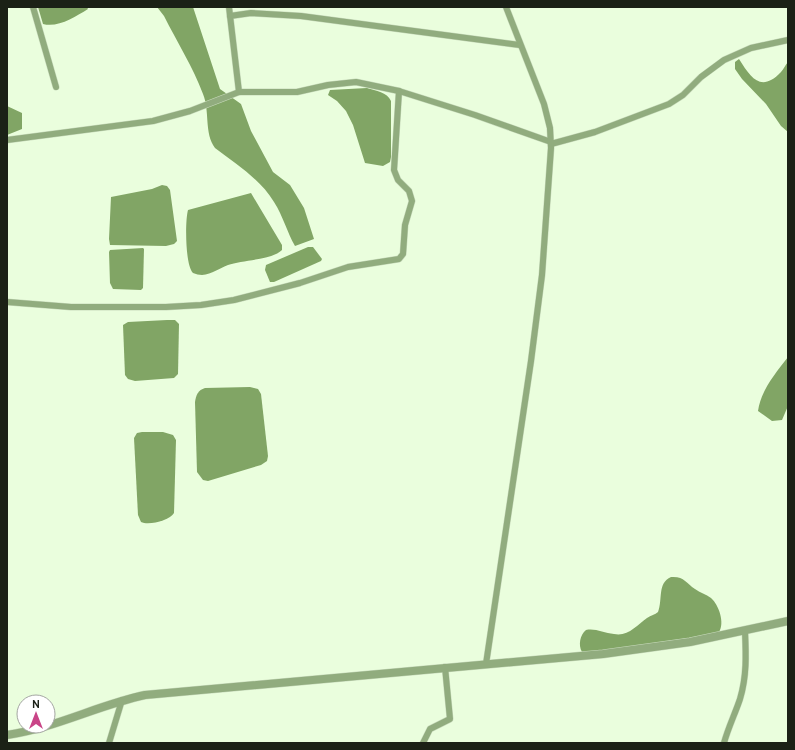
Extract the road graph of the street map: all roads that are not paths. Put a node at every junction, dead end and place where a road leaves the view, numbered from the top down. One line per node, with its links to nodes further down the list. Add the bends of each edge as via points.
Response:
1 (33, 7): 9 (street)
2 (229, 7): 6 (street)
3 (264, 7): 5 (street)
4 (506, 7): 8 (street)
5 (259, 13): 6 (street); 8 (street, via 383,26)
6 (230, 16): 11 (street)
7 (788, 40): 13 (street, via 751,48 724,60 669,104 595,132)
8 (520, 45): 13 (street, via 544,104)
9 (56, 87)
10 (399, 91): 11 (street, via 356,82 294,92); 13 (street); 14 (street, via 394,170 398,180 409,191 412,201 405,225 404,254 399,259 348,267 300,283 234,300 201,305 72,307)
11 (238, 92): 12 (street, via 201,107 153,121)
12 (7, 140)
13 (551, 143): 17 (street, via 538,306)
14 (7, 302)
15 (788, 621): 16 (street)
16 (745, 631): 17 (street, via 690,642 603,654); 23 (street, via 744,680)
17 (486, 664): 18 (street)
18 (445, 667): 19 (street, via 160,693); 22 (street, via 450,719 430,729)
19 (122, 700): 20 (street, via 47,727); 21 (street)
20 (7, 735)
21 (109, 743)
22 (423, 743)
23 (724, 743)

